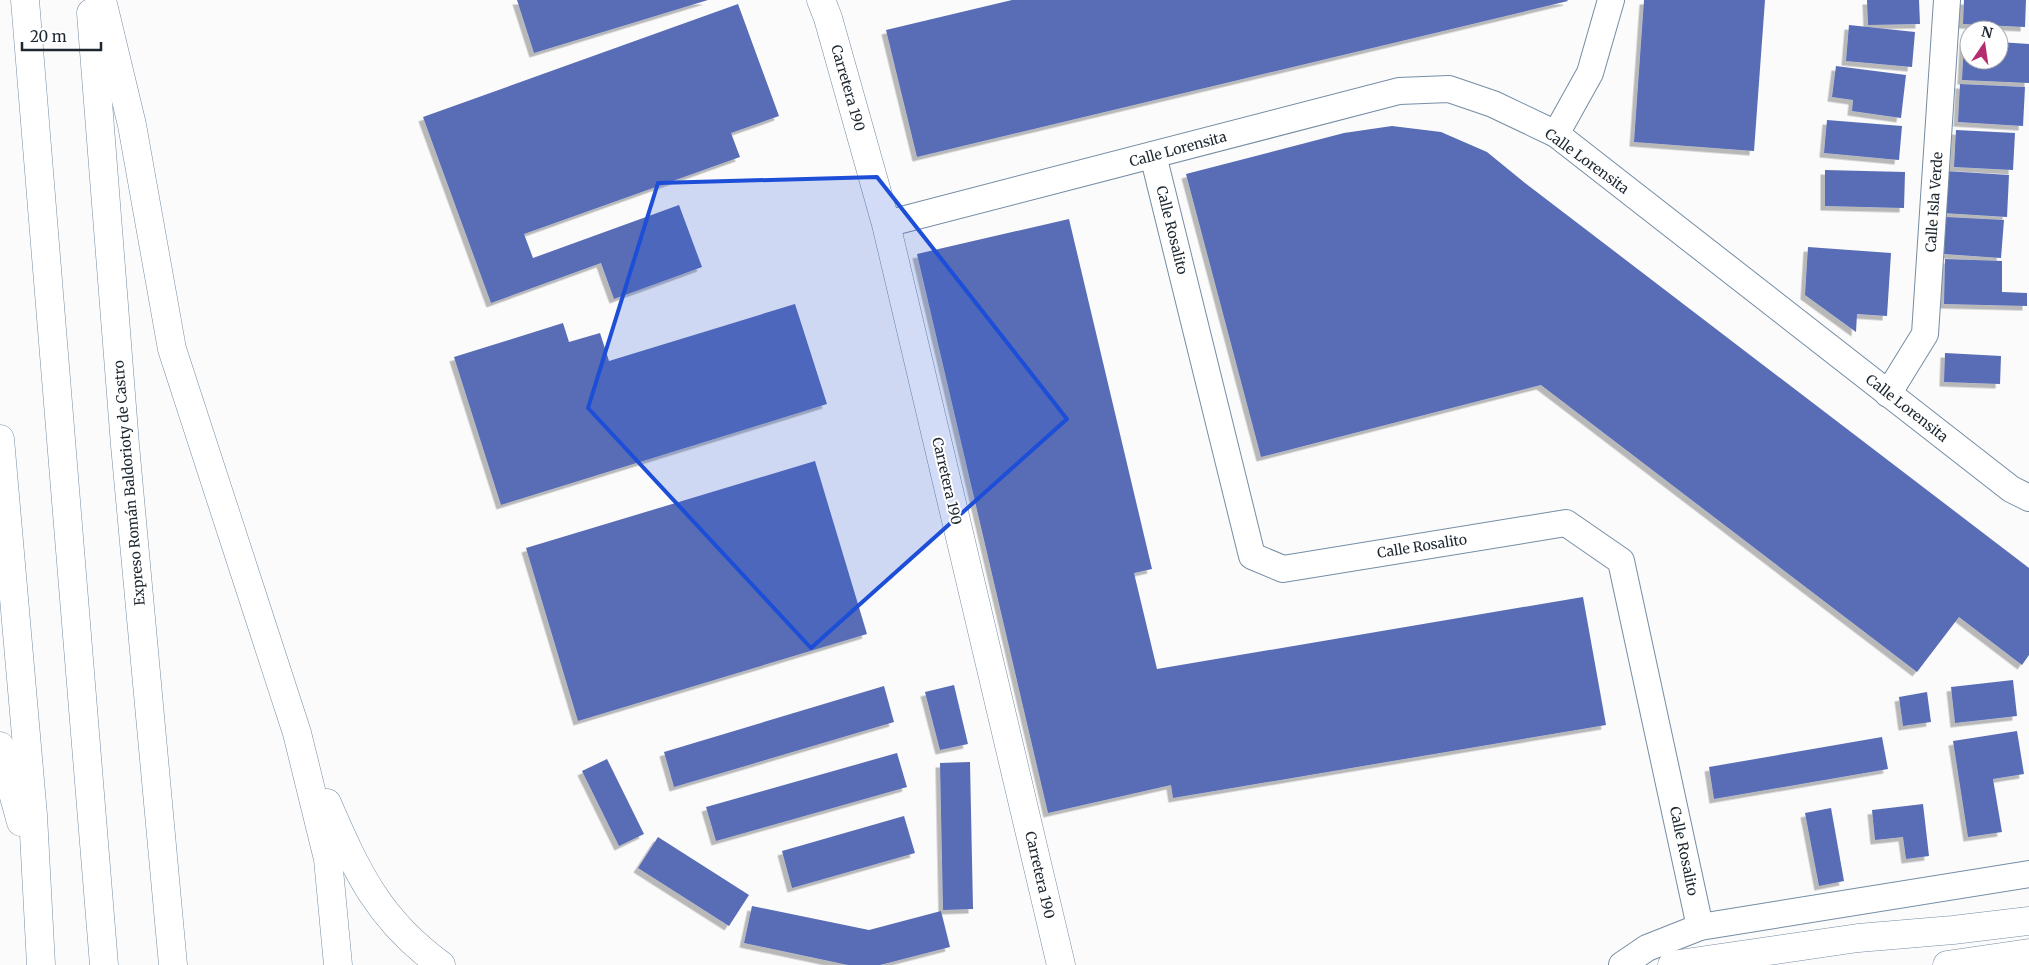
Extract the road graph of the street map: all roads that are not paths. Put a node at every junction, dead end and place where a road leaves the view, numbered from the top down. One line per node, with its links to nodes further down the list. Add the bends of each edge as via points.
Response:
1 (25, 0): 22 (main road)
2 (90, 0): 23 (main road, Expreso Román Baldorioty de Castro, via 125,445)
3 (102, 0): 13 (main road, via 132,125 172,349)
4 (821, 0): 9 (main road, Carretera 190)
5 (1611, 0): 7 (street, via 1590,73)
6 (1947, 0): 10 (street, Calle Isla Verde, via 1925,334)
7 (1556, 134): 8 (street, Calle Lorensita, via 1493,104 1449,89 1399,91); 10 (street, Calle Lorensita)
8 (1153, 155): 9 (street, Calle Lorensita); 18 (street, Calle Rosalito, via 1252,556 1283,569 1566,523 1621,561)
9 (886, 224): 26 (main road, Carretera 190)
10 (1888, 394): 12 (street, Calle Lorensita, via 2011,489)
11 (0, 439): 16 (main road, via 33,815)
12 (2029, 498)
13 (297, 733): 24 (main road, via 328,859); 25 (main road, via 367,887 389,918)
14 (0, 746): 16 (main road, via 20,814)
15 (2029, 874): 18 (street)
16 (37, 909): 21 (main road)
17 (2029, 921): 20 (main road, via 1858,938)
18 (1700, 927): 27 (street, via 1647,948)
19 (2014, 958): 28 (main road)
20 (1680, 964)
21 (41, 965)
22 (104, 965)
23 (173, 965)
24 (338, 965)
25 (441, 965)
26 (1061, 965)
27 (1622, 965)
28 (1947, 965)

